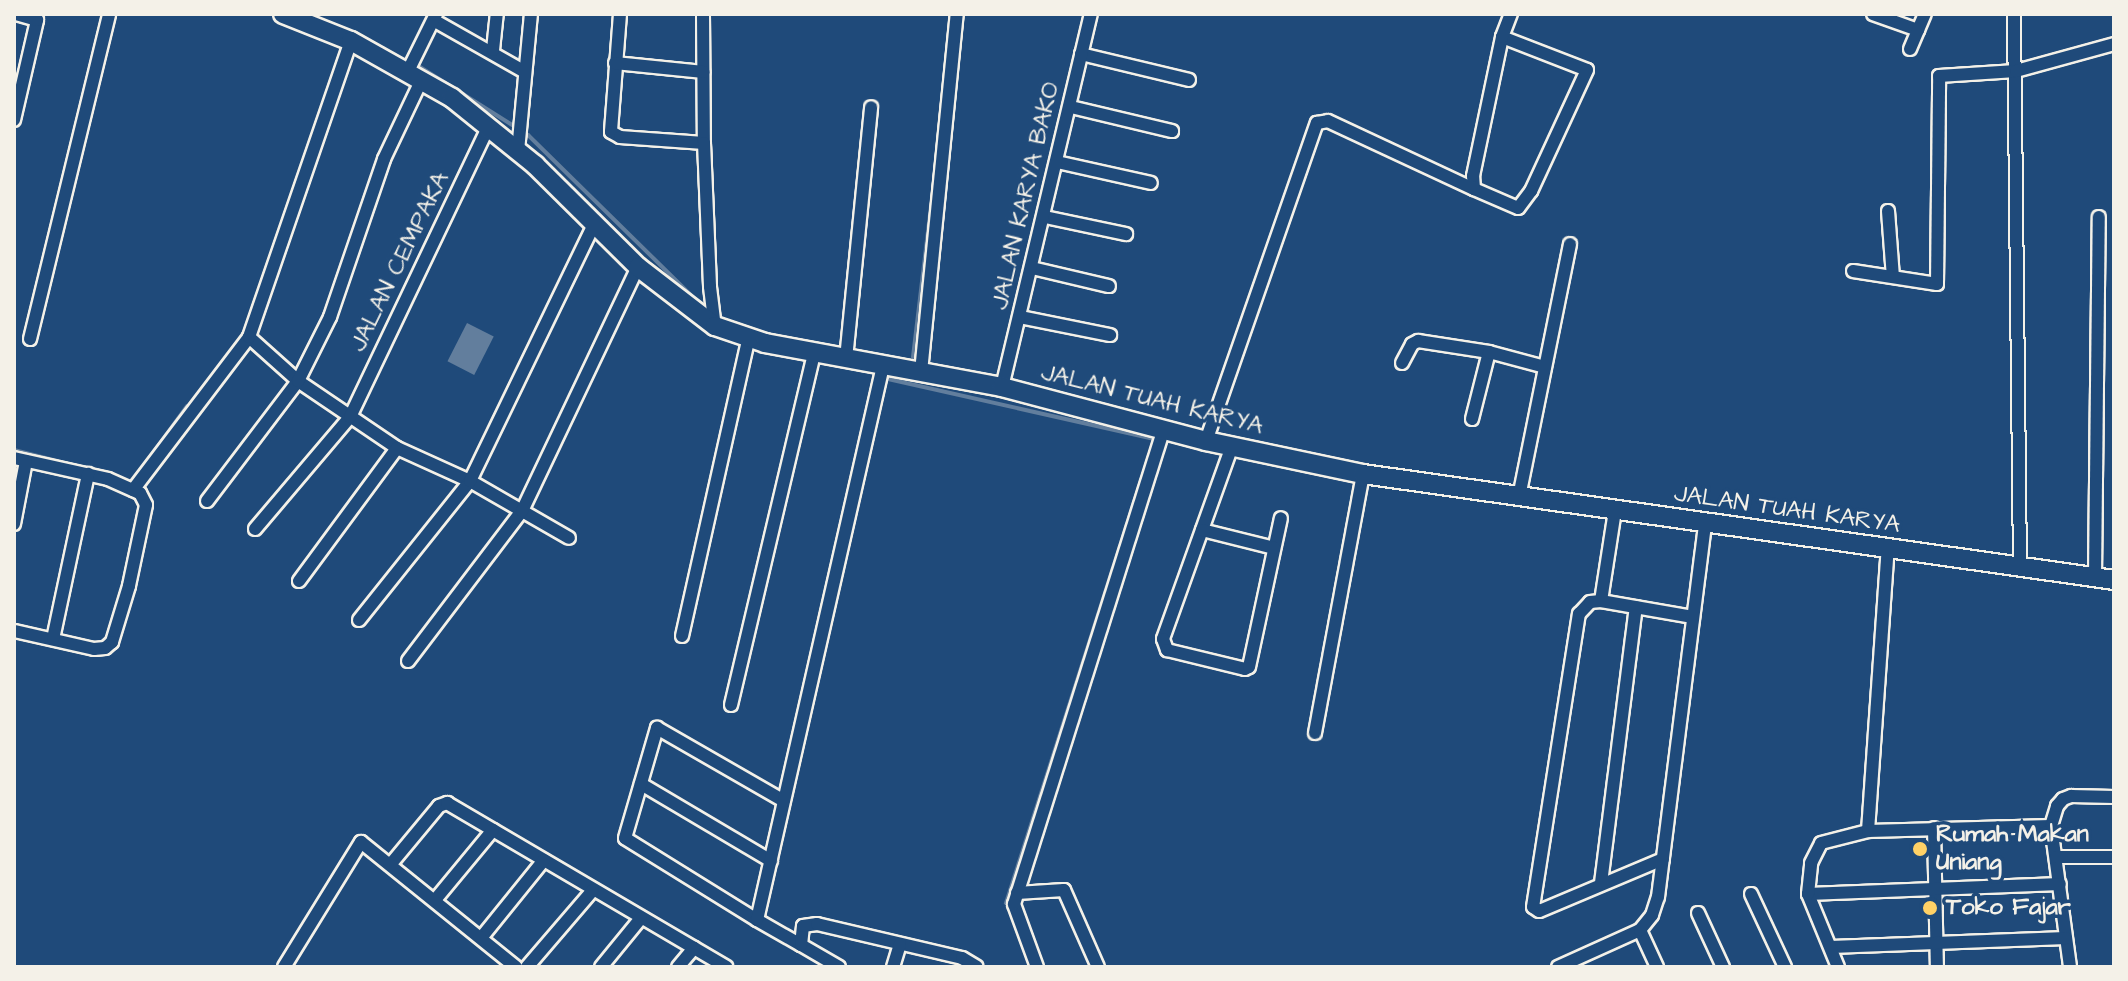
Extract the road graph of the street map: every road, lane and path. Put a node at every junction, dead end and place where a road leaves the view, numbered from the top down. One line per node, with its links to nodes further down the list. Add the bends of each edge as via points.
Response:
1 (16, 14): 30 (street, via 37,20)
2 (109, 14): 54 (street)
3 (283, 14): 17 (main road, JALAN TUAH KARYA)
4 (497, 14): 20 (street)
5 (531, 14): 24 (street)
6 (620, 14): 22 (street)
7 (703, 14): 25 (street)
8 (957, 14): 61 (street)
9 (1091, 14): 21 (street, JALAN KARYA BAKO)
10 (1511, 14): 16 (street)
11 (1873, 14): 15 (street)
12 (1925, 14): 15 (street)
13 (2014, 14): 23 (street)
14 (436, 17): 20 (street); 26 (street)
15 (1918, 30): 19 (street)
16 (1502, 37): 37 (street, via 1473,168); 37 (street, via 1587,70 1524,205 1518,208)
17 (351, 41): 26 (main road, JALAN TUAH KARYA); 52 (street)
18 (2114, 44): 23 (street)
19 (1910, 49)
20 (493, 50): 24 (street)
21 (1081, 54): 27 (street); 29 (street, JALAN KARYA BAKO)
22 (615, 63): 25 (street); 33 (street, via 611,132)
23 (2016, 71): 47 (street, via 1939,76 1937,284); 87 (street)
24 (525, 72): 34 (street)
25 (704, 72): 33 (street)
26 (415, 75): 31 (main road, JALAN TUAH KARYA); 62 (street, via 330,317)
27 (1189, 80)
28 (871, 107): 57 (street)
29 (1071, 107): 32 (street); 35 (street, JALAN KARYA BAKO)
30 (14, 120)
31 (489, 126): 34 (main road, JALAN TUAH KARYA); 64 (street, JALAN CEMPAKA)
32 (1172, 131)
33 (704, 143): 50 (street)
34 (518, 151): 41 (main road, JALAN TUAH KARYA)
35 (1057, 162): 36 (street); 39 (street, JALAN KARYA BAKO)
36 (1151, 183)
37 (1474, 189): 67 (street, via 1328,121 1317,123)
38 (1888, 211): 47 (street)
39 (1045, 217): 42 (street); 45 (street, JALAN KARYA BAKO)
40 (2099, 217): 88 (street)
41 (595, 222): 44 (main road, JALAN TUAH KARYA); 73 (street)
42 (1126, 234)
43 (1570, 244): 60 (street)
44 (638, 267): 50 (main road, JALAN TUAH KARYA); 77 (street)
45 (1032, 268): 48 (street); 49 (street, JALAN KARYA BAKO)
46 (1853, 271): 47 (street)
47 (1893, 277)
48 (1109, 286)
49 (1020, 317): 51 (street); 63 (street, JALAN KARYA BAKO)
50 (715, 326): 53 (main road, JALAN TUAH KARYA)
51 (1110, 335)
52 (249, 337): 62 (street); 74 (street)
53 (749, 337): 56 (main road, JALAN TUAH KARYA); 96 (street)
54 (30, 339)
55 (1489, 352): 58 (street, via 1418,341); 60 (street); 65 (street)
56 (814, 353): 57 (main road, JALAN TUAH KARYA); 99 (street)
57 (846, 359): 59 (main road, JALAN TUAH KARYA)
58 (1402, 363)
59 (883, 366): 61 (main road, JALAN TUAH KARYA); 103 (street)
60 (1545, 367): 75 (street)
61 (921, 372): 63 (main road, JALAN TUAH KARYA)
62 (298, 381): 64 (street); 76 (street)
63 (1002, 387): 66 (main road, JALAN TUAH KARYA)
64 (350, 417): 69 (street); 82 (street, JALAN CEMPAKA)
65 (1472, 419)
66 (1163, 430): 67 (main road, JALAN TUAH KARYA); 118 (street)
67 (1206, 441): 68 (main road, JALAN TUAH KARYA)
68 (1232, 446): 72 (main road, JALAN TUAH KARYA); 83 (street)
69 (397, 448): 73 (street); 90 (street)
70 (20, 459): 71 (street); 81 (street)
71 (88, 474): 74 (street); 97 (street)
72 (1363, 474): 75 (main road, JALAN TUAH KARYA); 100 (street)
73 (470, 481): 77 (street); 94 (street)
74 (133, 490): 97 (street, via 146,505 112,642 94,649)
75 (1519, 497): 78 (main road, JALAN TUAH KARYA)
76 (207, 501)
77 (522, 511): 84 (street); 98 (street)
78 (1615, 511): 80 (main road, JALAN TUAH KARYA); 91 (street)
79 (1281, 518): 85 (street)
80 (1705, 523): 86 (main road, JALAN TUAH KARYA); 93 (street)
81 (14, 524)
82 (255, 529)
83 (1202, 530): 85 (street); 85 (street, via 1163,639 1174,654 1249,667)
84 (569, 538)
85 (1274, 548)
86 (1888, 548): 87 (main road, JALAN TUAH KARYA); 107 (street)
87 (2020, 566): 88 (main road, JALAN TUAH KARYA)
88 (2095, 576): 89 (main road, JALAN TUAH KARYA)
89 (2114, 580)
90 (299, 581)
91 (1601, 601): 92 (street); 114 (street, via 1590,602 1579,614 1533,907 1539,911)
92 (1636, 607): 93 (street); 114 (street)
93 (1693, 617): 110 (street)
94 (359, 620)
95 (14, 631): 97 (street)
96 (682, 636)
97 (53, 639)
98 (408, 661)
99 (731, 705)
100 (1315, 733)
101 (641, 784): 103 (street, via 657,728); 112 (street); 124 (street, via 626,841)
102 (2114, 797): 104 (street, via 2063,799)
103 (784, 801): 112 (street)
104 (2051, 826): 105 (street); 108 (street)
105 (1934, 828): 107 (street); 116 (street)
106 (493, 830): 111 (street); 113 (street, via 447,803); 121 (street)
107 (1868, 831): 120 (street, via 1821,843 1811,863)
108 (2056, 857): 109 (street); 115 (street)
109 (2114, 857)
110 (1663, 859): 114 (street); 125 (street, via 1658,897)
111 (544, 860): 117 (street); 126 (street)
112 (771, 861): 124 (street)
113 (390, 865): 121 (street); 134 (street, via 361,842)
114 (1601, 883)
115 (2060, 884): 116 (street); 127 (street)
116 (1933, 888): 120 (street); 129 (street)
117 (593, 890): 123 (street); 136 (street)
118 (1017, 893): 143 (street, via 1015,913); 144 (street, via 1064,890)
119 (1751, 894): 149 (street)
120 (1808, 894): 131 (street)
121 (435, 900): 126 (street)
122 (1698, 913): 148 (street)
123 (641, 918): 132 (street); 137 (street)
124 (757, 920): 130 (street)
125 (1640, 930): 133 (street); 147 (street)
126 (481, 938): 135 (street)
127 (2066, 938): 129 (street); 152 (street)
128 (900, 944): 130 (street, via 811,923 803,926); 141 (street); 142 (street, via 962,958)
129 (1936, 944): 131 (street); 151 (street)
130 (801, 945): 140 (street)
131 (1831, 947): 150 (street)
132 (694, 948): 138 (street); 139 (street)
133 (1589, 952): 145 (street); 146 (street)
134 (284, 967)
135 (516, 967)
136 (527, 967)
137 (601, 967)
138 (678, 967)
139 (726, 967)
140 (839, 967)
141 (893, 967)
142 (977, 967)
143 (1037, 967)
144 (1098, 967)
145 (1558, 967)
146 (1597, 967)
147 (1657, 967)
148 (1723, 967)
149 (1785, 967)
150 (1838, 967)
151 (1937, 967)
152 (2070, 967)

